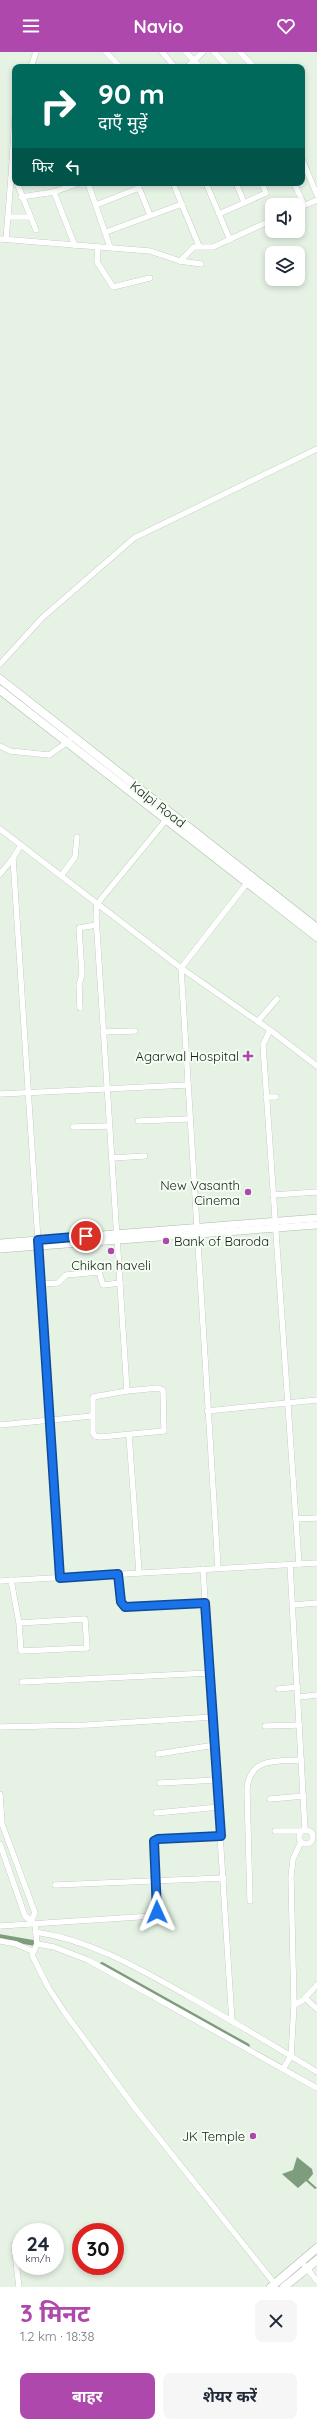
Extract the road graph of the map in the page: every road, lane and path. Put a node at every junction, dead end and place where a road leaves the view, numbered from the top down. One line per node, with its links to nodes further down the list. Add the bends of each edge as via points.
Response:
1 (36, 52): 9 (street)
2 (162, 52): 11 (street)
3 (186, 52): 8 (street)
4 (203, 52): 8 (street)
5 (214, 52): 14 (street)
6 (240, 52): 15 (street)
7 (109, 53): 10 (street)
8 (194, 61): 12 (street); 13 (street)
9 (32, 64)
10 (118, 64)
11 (172, 64)
12 (190, 64)
13 (197, 64)
14 (225, 64)
15 (251, 64)
16 (305, 166): 29 (street)
17 (13, 186): 39 (street)
18 (17, 186): 30 (street)
19 (71, 186): 28 (street)
20 (89, 186): 35 (street)
21 (136, 186): 35 (street)
22 (138, 186): 38 (street)
23 (174, 186): 34 (street)
24 (207, 186): 37 (street)
25 (237, 186): 33 (street)
26 (263, 186): 33 (street, via 266,193)
27 (295, 186): 31 (street)
28 (54, 192): 30 (street); 46 (street)
29 (317, 195)
30 (21, 197): 40 (street)
31 (298, 198)
32 (317, 200): 36 (street)
33 (244, 202): 37 (street)
34 (182, 204): 38 (street); 47 (street)
35 (96, 205): 43 (street)
36 (305, 205)
37 (219, 214): 45 (street)
38 (150, 215): 43 (street)
39 (8, 217): 40 (street); 44 (street)
40 (30, 217): 42 (street)
41 (265, 223): 45 (street)
42 (36, 230)
43 (106, 232): 49 (street)
44 (3, 239): 46 (street)
45 (230, 240): 47 (street, via 208,248)
46 (75, 246): 48 (street)
47 (199, 246): 50 (street, via 193,248)
48 (98, 247): 49 (street); 52 (street, via 97,262 113,287)
49 (110, 247): 50 (street, via 150,251)
50 (180, 261): 51 (street)
51 (201, 264)
52 (150, 278)
53 (317, 449): 54 (street, via 134,538 42,618)
54 (0, 664)
55 (0, 679): 57 (main road, Kalpi Road)
56 (0, 690): 57 (main road, Kalpi Road)
57 (70, 740): 58 (street, via 56,752 47,755 5,750); 59 (main road, Kalpi Road); 69 (main road, Kalpi Road)
58 (0, 746)
59 (166, 820): 66 (main road, Kalpi Road); 67 (street)
60 (0, 829): 62 (street)
61 (77, 837): 65 (street, via 75,857)
62 (21, 845): 63 (street); 65 (street)
63 (13, 858): 64 (street); 81 (street)
64 (0, 874)
65 (61, 876): 67 (street)
66 (247, 883): 70 (main road, Kalpi Road); 71 (street)
67 (97, 904): 68 (street); 71 (street)
68 (96, 925): 73 (street, via 79,928 82,974 79,985); 77 (street)
69 (317, 928)
70 (317, 937)
71 (180, 968): 74 (street); 79 (street)
72 (277, 999): 74 (street)
73 (80, 1008)
74 (258, 1021): 75 (street)
75 (270, 1030): 78 (street); 83 (street, via 263,1045)
76 (135, 1031): 77 (street)
77 (103, 1032): 80 (street)
78 (317, 1066)
79 (187, 1085): 80 (street); 85 (street)
80 (107, 1090): 81 (street); 87 (street)
81 (28, 1093): 82 (street); 100 (street)
82 (0, 1094)
83 (266, 1097): 84 (street); 92 (street)
84 (276, 1097)
85 (189, 1119): 86 (street); 96 (street)
86 (138, 1121)
87 (109, 1126): 88 (street); 90 (street)
88 (73, 1127)
89 (145, 1156): 90 (street)
90 (112, 1158): 98 (street)
91 (317, 1192): 92 (street)
92 (273, 1196): 94 (street)
93 (317, 1218): 94 (street)
94 (275, 1225): 95 (street); 96 (street); 97 (street); 106 (street)
95 (317, 1225)
96 (196, 1226): 97 (street); 98 (street)
97 (197, 1234): 98 (street); 107 (street)
98 (117, 1237): 100 (street); 102 (street)
99 (0, 1242): 100 (street)
100 (38, 1243): 101 (street); 103 (street)
101 (0, 1249)
102 (120, 1283): 103 (street, via 103,1285 99,1272 66,1275 58,1283); 104 (street)
103 (41, 1284): 109 (street)
104 (127, 1390): 108 (street, via 94,1396 91,1400); 111 (street, via 158,1388 164,1393 164,1431)
105 (317, 1400): 106 (street)
106 (288, 1402): 107 (street); 113 (street)
107 (207, 1411): 117 (street)
108 (92, 1416): 109 (street); 111 (street, via 95,1436)
109 (50, 1420): 110 (street); 121 (street)
110 (0, 1425)
111 (129, 1435): 119 (street)
112 (317, 1518): 113 (street)
113 (296, 1519): 115 (street)
114 (317, 1563): 115 (street)
115 (299, 1564): 116 (street)
116 (290, 1565): 117 (street); 126 (street)
117 (218, 1568): 118 (street)
118 (203, 1569): 119 (street); 124 (street)
119 (139, 1572): 120 (street)
120 (118, 1574): 121 (street); 124 (street, via 123,1606)
121 (60, 1578): 122 (street)
122 (11, 1580): 123 (street); 127 (street)
123 (0, 1581)
124 (205, 1603): 128 (street)
125 (317, 1603): 126 (street)
126 (294, 1605): 130 (street)
127 (19, 1622): 127 (street, via 85,1619 87,1648 21,1652)
128 (210, 1673): 129 (street); 134 (street)
129 (22, 1682)
130 (298, 1687): 131 (street); 133 (street)
131 (278, 1689)
132 (317, 1695): 133 (street)
133 (299, 1697): 135 (street)
134 (213, 1717): 137 (street, via 87,1725); 138 (street)
135 (300, 1725): 136 (street); 140 (street)
136 (266, 1726)
137 (0, 1727)
138 (215, 1745): 139 (street); 141 (street)
139 (158, 1754)
140 (302, 1760): 144 (street); 158 (street, via 266,1762 254,1769 250,1775 247,1790)
141 (217, 1780): 142 (street); 146 (street)
142 (160, 1783)
143 (0, 1794): 159 (street, via 2,1824 34,1914)
144 (304, 1796): 145 (street); 148 (street)
145 (270, 1799)
146 (219, 1807): 147 (street); 151 (street)
147 (156, 1813)
148 (303, 1830): 149 (street); 150 (street); 152 (street, via 299,1838)
149 (275, 1831)
150 (315, 1833): 154 (street)
151 (221, 1836): 155 (street); 156 (street, via 155,1840 152,1845)
152 (301, 1842): 154 (street, via 307,1845); 167 (street, via 293,1859 291,1877)
153 (0, 1844): 159 (street, via 25,1916)
154 (315, 1844)
155 (224, 1878): 156 (street); 169 (street)
156 (156, 1881): 157 (street); 159 (street, via 158,1907 153,1916)
157 (55, 1885)
158 (250, 1901)
159 (33, 1922): 160 (street); 161 (street)
160 (0, 1926)
161 (35, 1932): 163 (street); 169 (street, via 57,1936 111,1954)
162 (0, 1941): 164 (street)
163 (37, 1944): 164 (street); 171 (street, via 54,1947 88,1960)
164 (32, 1951): 180 (street, via 33,1960 48,1987 80,2034)
165 (317, 1985): 166 (street)
166 (305, 1998): 167 (street); 168 (street)
167 (294, 2005): 170 (street)
168 (317, 2009)
169 (232, 2022): 170 (street)
170 (291, 2056): 171 (street); 172 (street)
171 (283, 2069): 173 (street)
172 (317, 2072)
173 (317, 2088)
174 (317, 2248): 176 (main road)
175 (317, 2260): 177 (main road)
176 (301, 2261): 177 (street); 180 (main road)
177 (307, 2269): 179 (street); 182 (main road)
178 (18, 2275): 181 (street)
179 (317, 2281)
180 (273, 2285)
181 (19, 2287)
182 (284, 2287)

